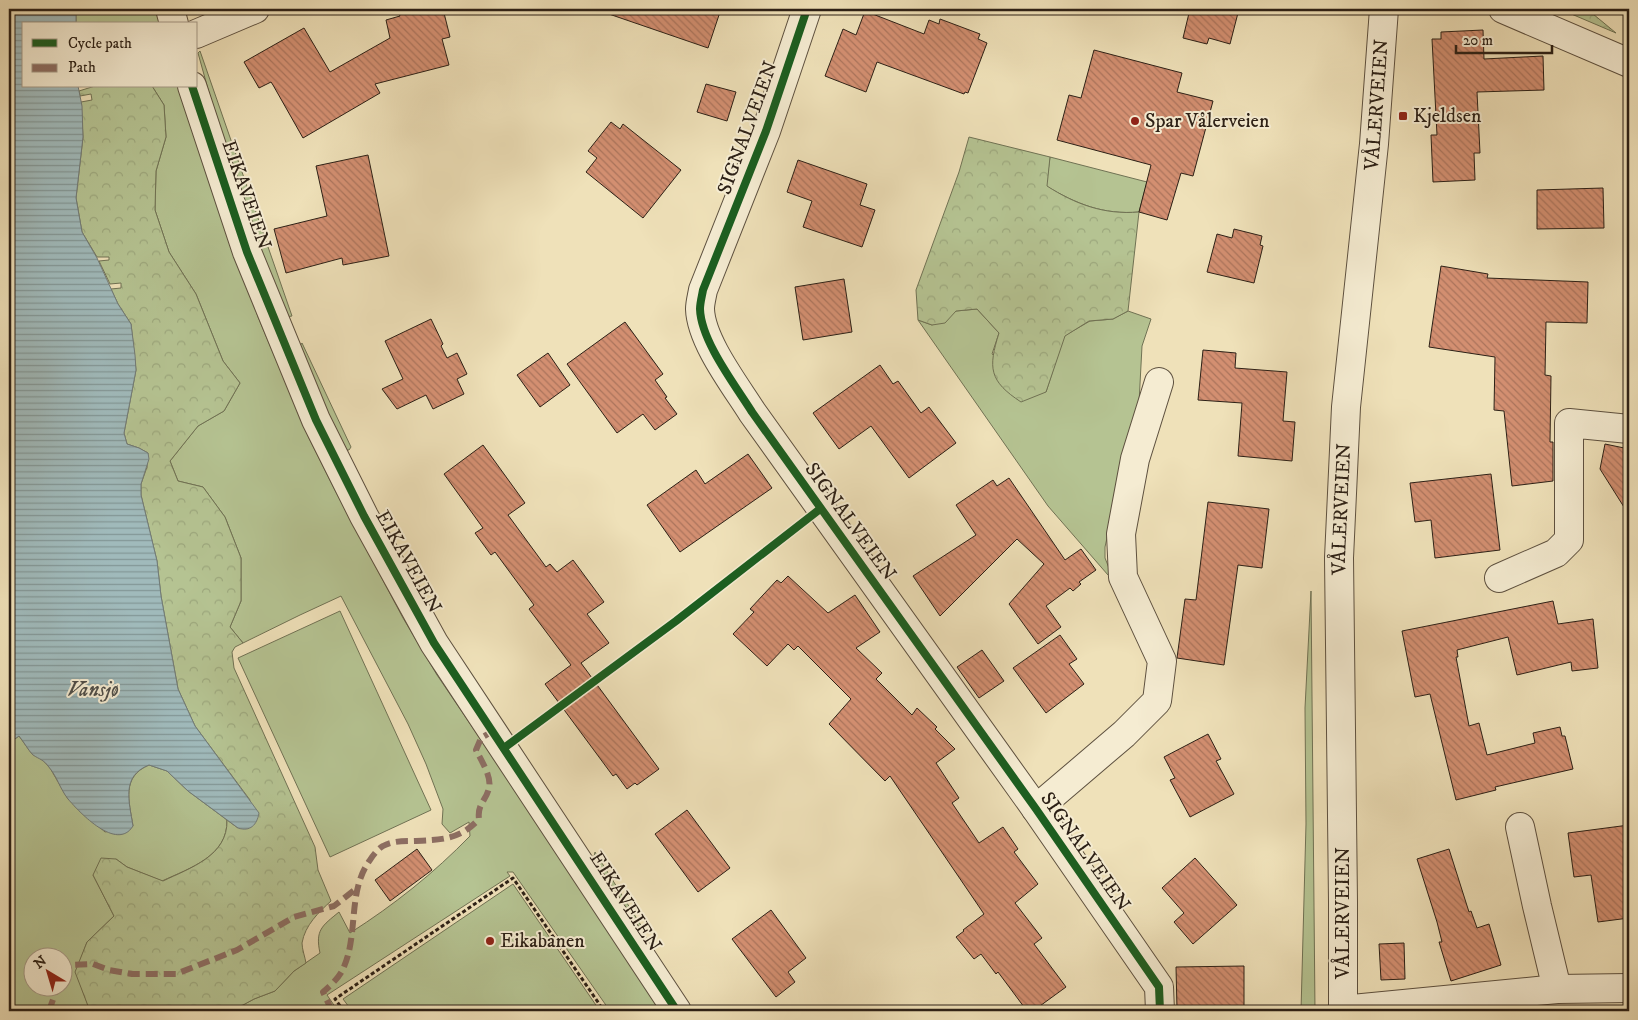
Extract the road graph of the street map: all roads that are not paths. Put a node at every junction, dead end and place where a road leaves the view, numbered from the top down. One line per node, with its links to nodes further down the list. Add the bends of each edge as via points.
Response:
1 (170, 9): 6 (street)
2 (255, 9): 7 (street)
3 (807, 9): 13 (street, SIGNALVEIEN, via 766,132 703,290 700,310 706,332 718,358 752,412)
4 (1384, 9): 17 (street, VÅLERVEIEN, via 1374,144 1346,407 1339,558)
5 (1504, 9): 8 (street)
6 (173, 22)
7 (198, 33)
8 (1628, 59)
9 (193, 88): 18 (street, EIKAVEIEN, via 247,252 316,420 364,516 434,643)
10 (1159, 382): 13 (street, SIGNALVEIEN, via 1135,459 1121,534 1123,577 1162,661 1157,701 1124,734)
11 (1629, 429): 12 (street, via 1570,424 1569,540 1556,553)
12 (1499, 578)
13 (1036, 809): 19 (street, SIGNALVEIEN, via 1159,987)
14 (1520, 827): 16 (street)
15 (1629, 988): 16 (street, VÅLERVEIEN)
16 (1557, 989): 17 (street, VÅLERVEIEN)
17 (1343, 1010)
18 (677, 1011)
19 (1160, 1011)

